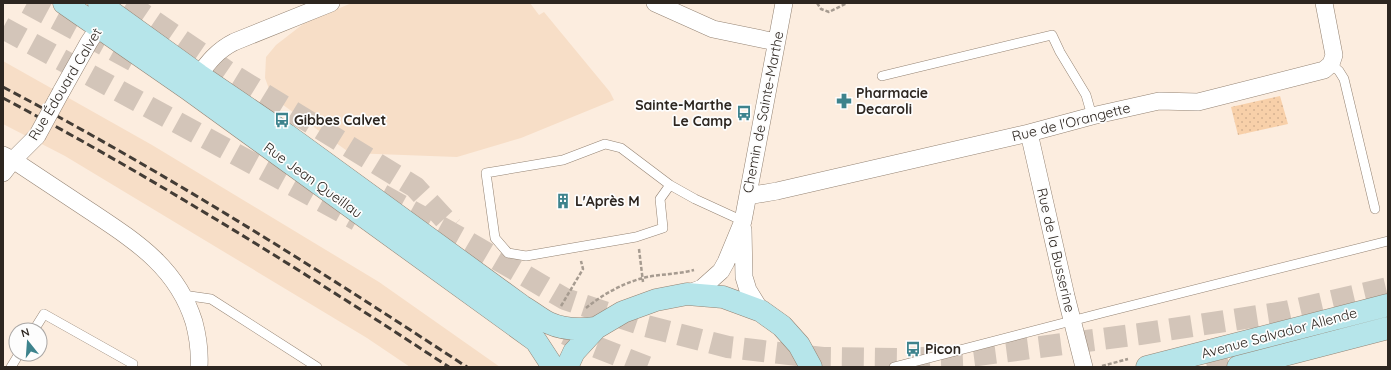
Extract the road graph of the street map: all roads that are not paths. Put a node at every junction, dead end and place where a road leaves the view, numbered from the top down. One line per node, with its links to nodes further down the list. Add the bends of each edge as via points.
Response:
1 (64, 3): 6 (main road, Rue Jean Queillau)
2 (331, 3): 10 (street, via 230,44 213,57)
3 (655, 3): 7 (street, via 713,29)
4 (784, 3): 7 (street, Chemin de Sainte-Marthe)
5 (1324, 3): 8 (street, via 1334,55)
6 (103, 14): 10 (main road, Rue Jean Queillau); 13 (street, Rue Édouard Calvet, bridge, via 37,136)
7 (776, 42): 15 (street, Chemin de Sainte-Marthe)
8 (1331, 64): 11 (street, Rue de l'Orangette, via 1324,70 1198,102 1159,100); 16 (lane, via 1344,79)
9 (882, 76): 11 (lane, via 1052,35 1086,95)
10 (194, 82): 25 (main road, Rue Jean Queillau, via 287,135 549,323 579,330); 30 (main road, Rue Jean Queillau, via 536,341)
11 (1092, 116): 12 (street, Rue de l'Orangette)
12 (1029, 133): 15 (street, Rue de l'Orangette); 23 (street, Rue de la Busserine)
13 (6, 163): 20 (street, via 133,239 166,270)
14 (670, 185): 14 (lane, via 621,148 605,144 563,160 486,173 495,238 508,253 526,256 636,236 663,228 660,199); 17 (lane)
15 (748, 196): 17 (street, Chemin de Sainte-Marthe)
16 (1375, 210)
17 (743, 221): 19 (street, Chemin de Sainte-Marthe, via 720,271 702,288); 22 (street, Chemin de Sainte-Marthe, via 744,277 748,290)
18 (1388, 241): 23 (lane)
19 (687, 294): 22 (main road, via 723,297); 25 (main road, via 656,300 623,312)
20 (184, 295): 28 (street, via 197,335); 29 (lane, via 211,299)
21 (1388, 305): 35 (main road, Avenue Salvador Allende)
22 (761, 311): 32 (main road, via 782,326 799,345)
23 (1072, 321): 33 (lane); 34 (street, Rue de la Busserine)
24 (39, 322): 27 (lane, via 44,314 133,364)
25 (596, 328): 31 (main road, via 574,352)
26 (1388, 328): 36 (main road, Avenue Salvador Allende)
27 (132, 367)
28 (199, 367)
29 (317, 367)
30 (553, 367)
31 (567, 367)
32 (811, 367)
33 (894, 367)
34 (1084, 367)
35 (1147, 367)
36 (1238, 367)

